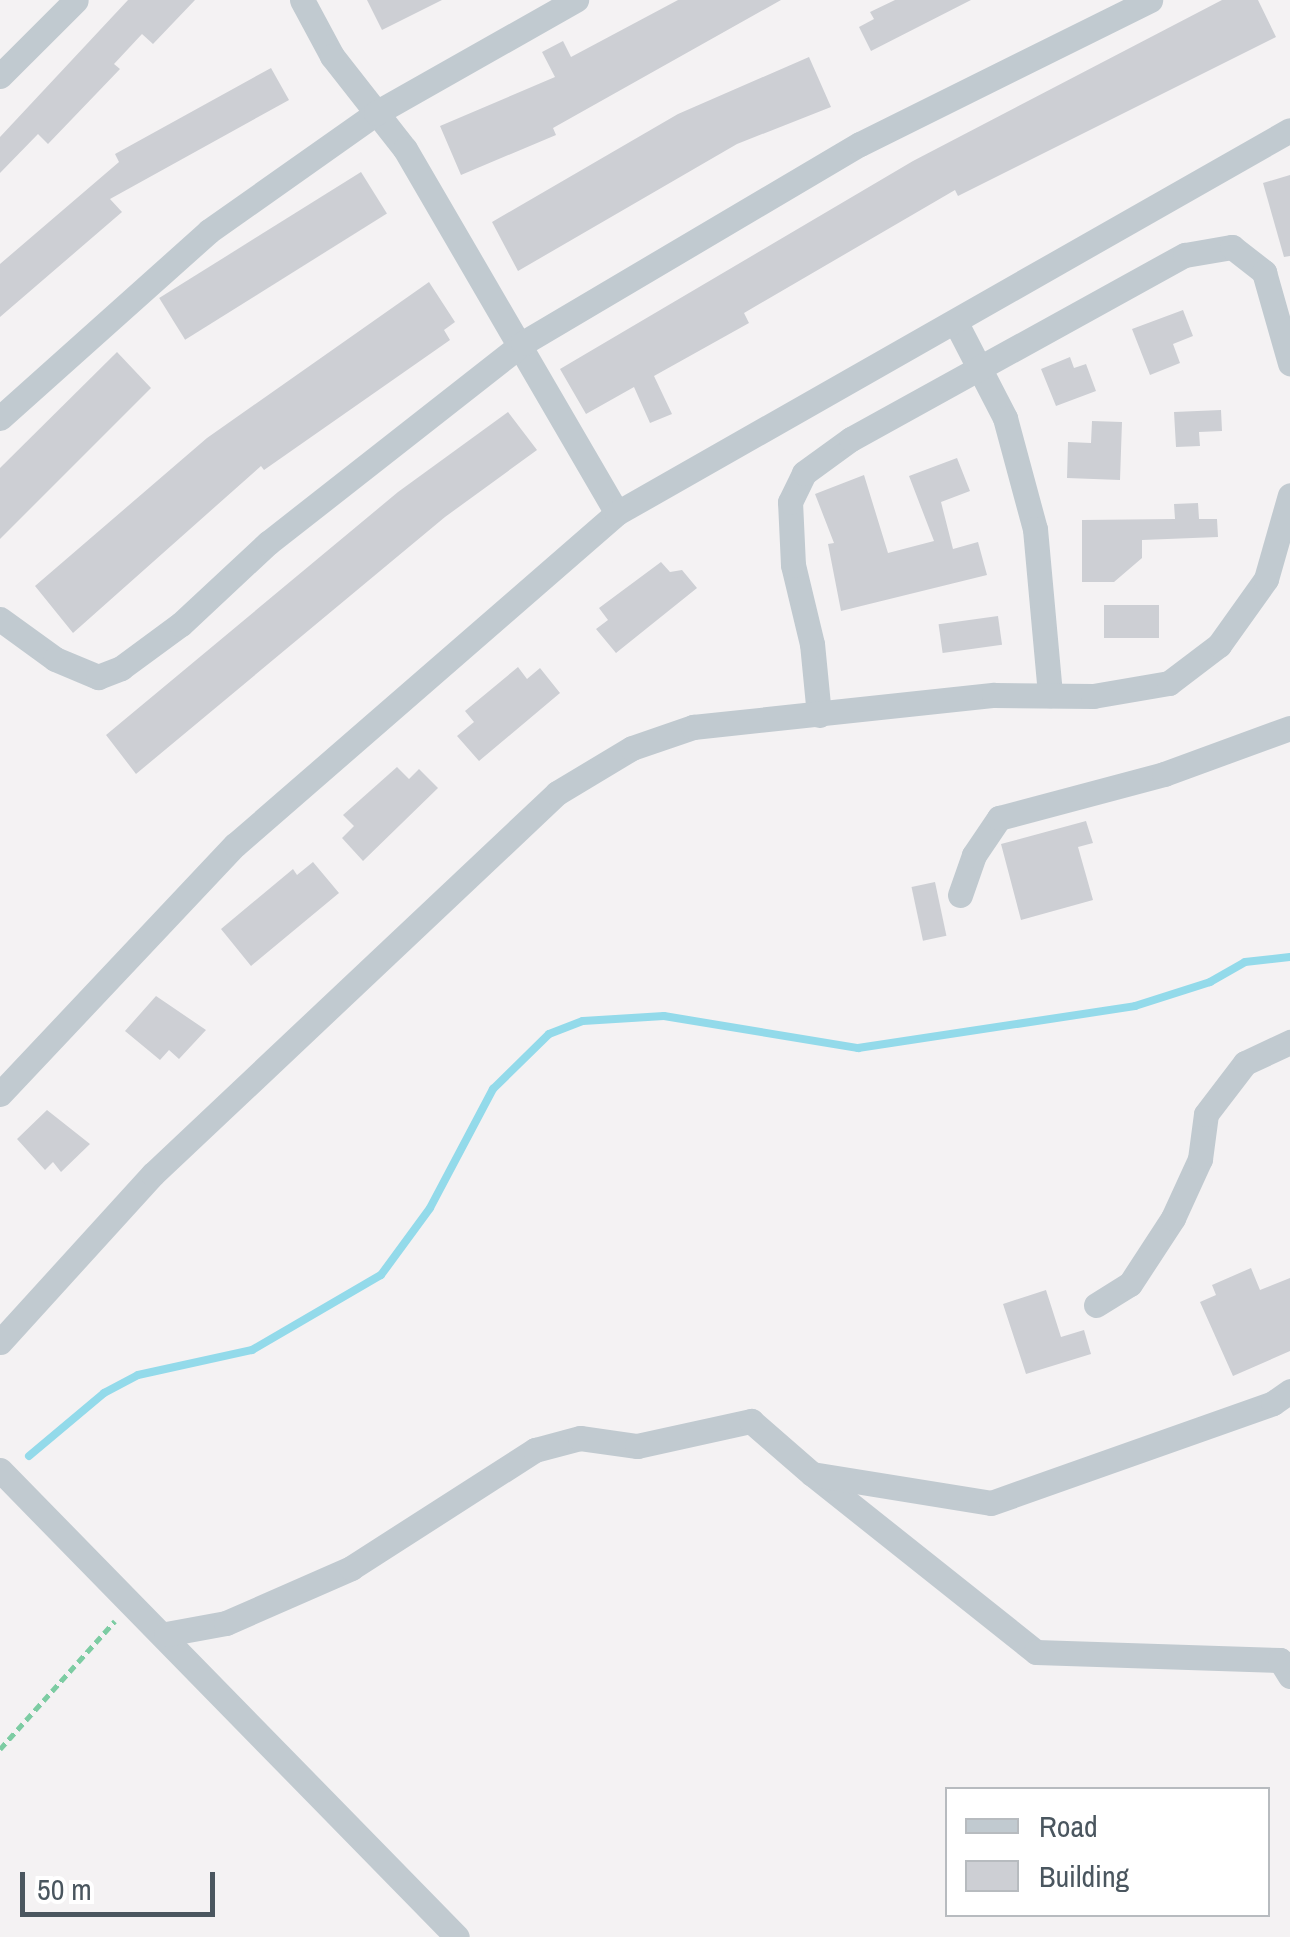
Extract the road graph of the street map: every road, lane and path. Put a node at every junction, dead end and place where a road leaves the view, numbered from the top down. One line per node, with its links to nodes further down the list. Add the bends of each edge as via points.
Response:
1 (76, 0): 5 (lane)
2 (302, 0): 6 (lane, via 332,56)
3 (576, 0): 6 (lane)
4 (1150, 0): 9 (lane, via 860,144)
5 (0, 76)
6 (376, 113): 9 (lane); 12 (lane, via 209,232)
7 (1290, 130): 8 (lane)
8 (956, 323): 11 (lane); 14 (lane)
9 (522, 343): 14 (lane); 15 (lane, via 121,668 98,677 55,658)
10 (1290, 363): 11 (lane, via 1264,272 1232,246 1185,255)
11 (977, 367): 16 (lane, via 1004,418 1035,530); 17 (lane, via 804,473 790,502)
12 (0, 418)
13 (1290, 496): 16 (lane, via 1266,579 1219,645 1169,682)
14 (618, 513): 21 (lane, via 235,845)
15 (0, 619)
16 (1050, 695): 17 (lane)
17 (818, 715): 23 (lane, via 693,728 632,748 558,793 153,1174)
18 (1290, 728): 19 (lane, via 1164,774 999,818 974,855)
19 (960, 896)
20 (1290, 1042): 22 (lane, via 1245,1063 1206,1114 1200,1159 1173,1218 1130,1284)
21 (0, 1094)
22 (1096, 1305)
23 (0, 1342)
24 (1290, 1392): 26 (lane, via 1273,1404 991,1503)
25 (0, 1470): 27 (lane)
26 (812, 1474): 28 (lane, via 751,1422 637,1446 580,1438 535,1450 352,1568 226,1623); 29 (lane, via 1036,1652 1280,1660)
27 (134, 1600): 28 (lane); 30 (path)
28 (166, 1634): 31 (lane)
29 (1290, 1676)
30 (0, 1749)
31 (457, 1937)

